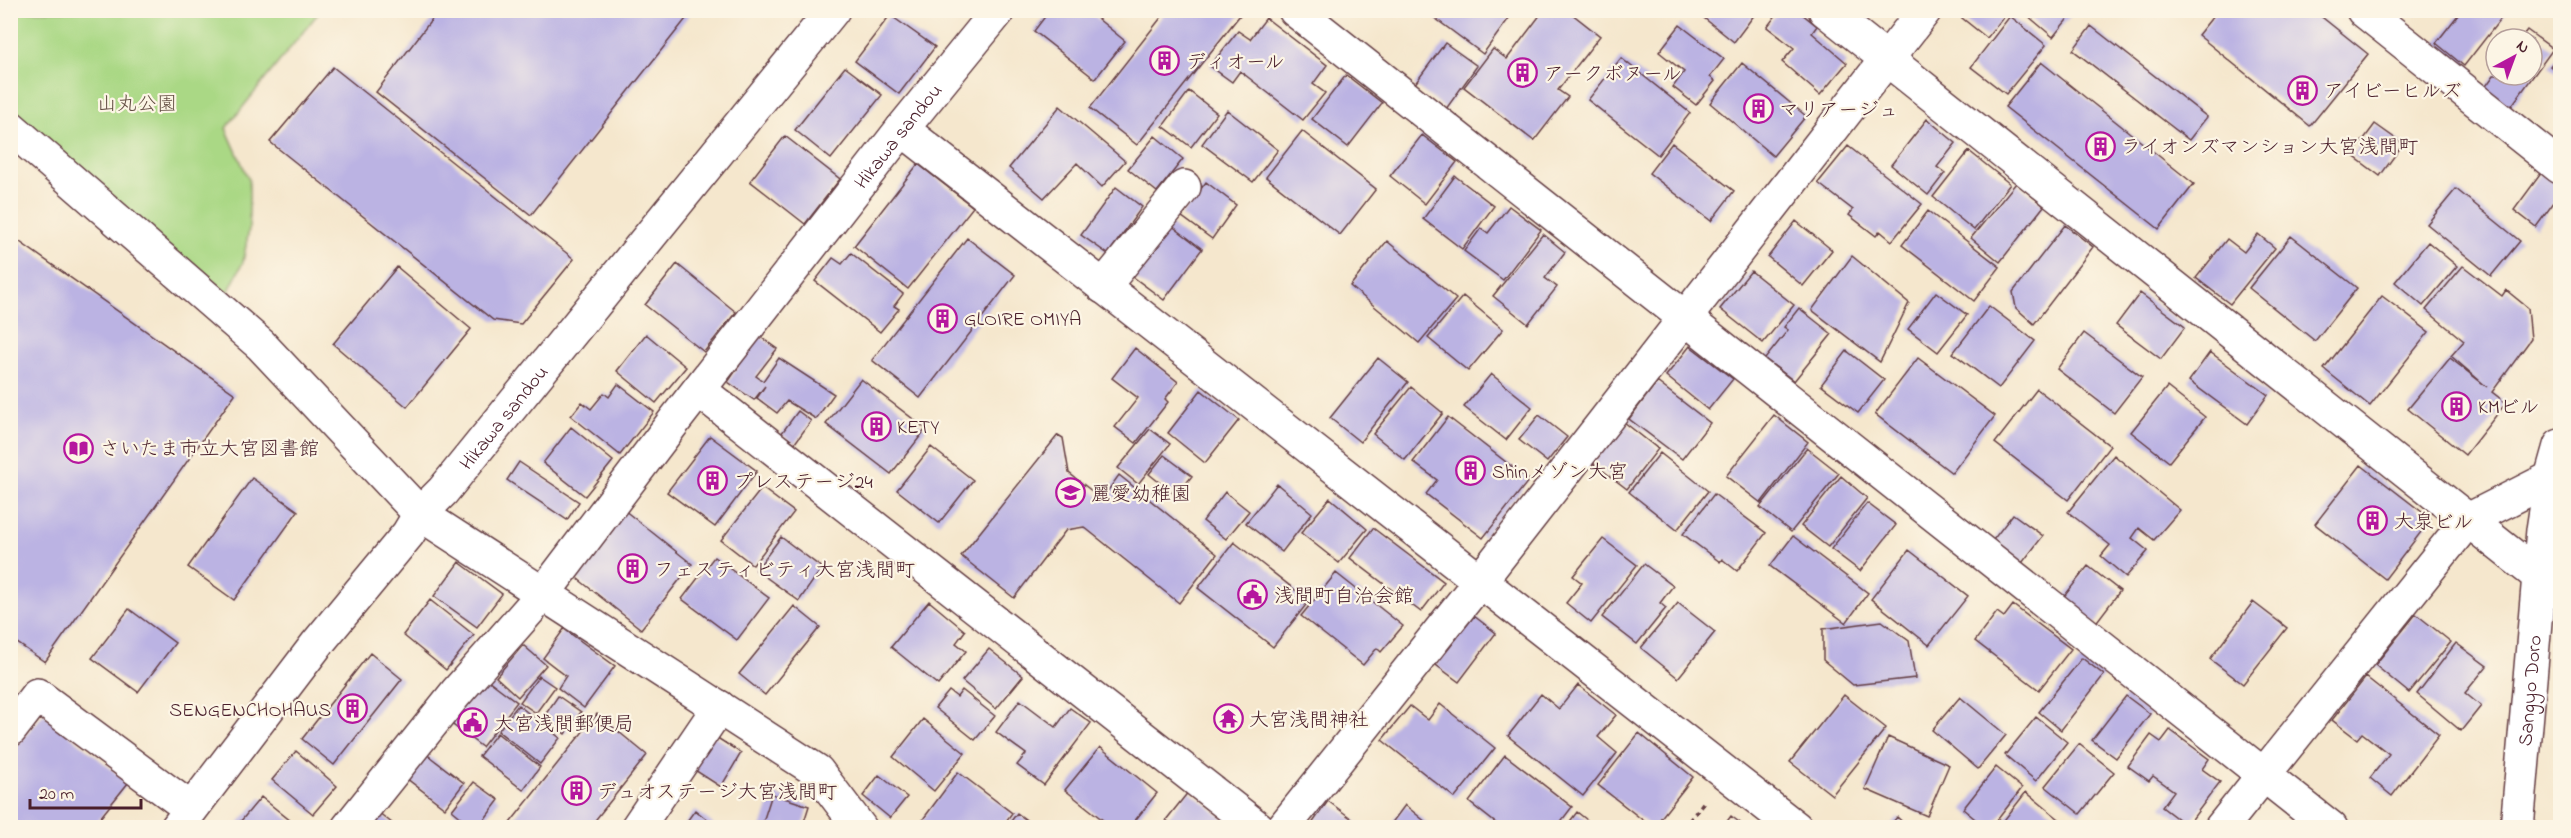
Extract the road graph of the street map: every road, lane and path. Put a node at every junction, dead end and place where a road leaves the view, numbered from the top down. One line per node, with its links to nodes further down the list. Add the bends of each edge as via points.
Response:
1 (833, 10): 17 (street, Hikawa sandou)
2 (999, 10): 9 (street, Hikawa sandou)
3 (1295, 10): 13 (street)
4 (1825, 10): 7 (street)
5 (1925, 10): 7 (street)
6 (2363, 10): 10 (street)
7 (1887, 59): 13 (street); 18 (street)
8 (10, 127): 17 (street, via 261,345)
9 (902, 129): 12 (street); 14 (street, Hikawa sandou)
10 (2560, 166)
11 (1184, 187): 12 (street)
12 (1103, 287): 19 (street)
13 (1685, 319): 19 (street); 24 (street)
14 (699, 390): 21 (street, Hikawa sandou); 29 (street)
15 (2560, 446): 16 (street, Sangyo Doro)
16 (2551, 478): 18 (street); 20 (street, Sangyo Doro)
17 (420, 514): 21 (street); 25 (street, Hikawa sandou)
18 (2468, 520): 20 (street); 24 (street)
19 (1480, 581): 30 (street); 31 (street)
20 (2550, 585): 34 (street, Sangyo Doro)
21 (543, 594): 22 (street); 26 (street, Hikawa sandou, via 456,693)
22 (718, 707): 27 (street); 28 (street, via 817,771)
23 (10, 730): 25 (street, via 36,695)
24 (2264, 774): 32 (street); 33 (street)
25 (184, 818)
26 (348, 828)
27 (637, 828)
28 (860, 828)
29 (1258, 828)
30 (1283, 828)
31 (1796, 828)
32 (2221, 828)
33 (2331, 828)
34 (2517, 828)

